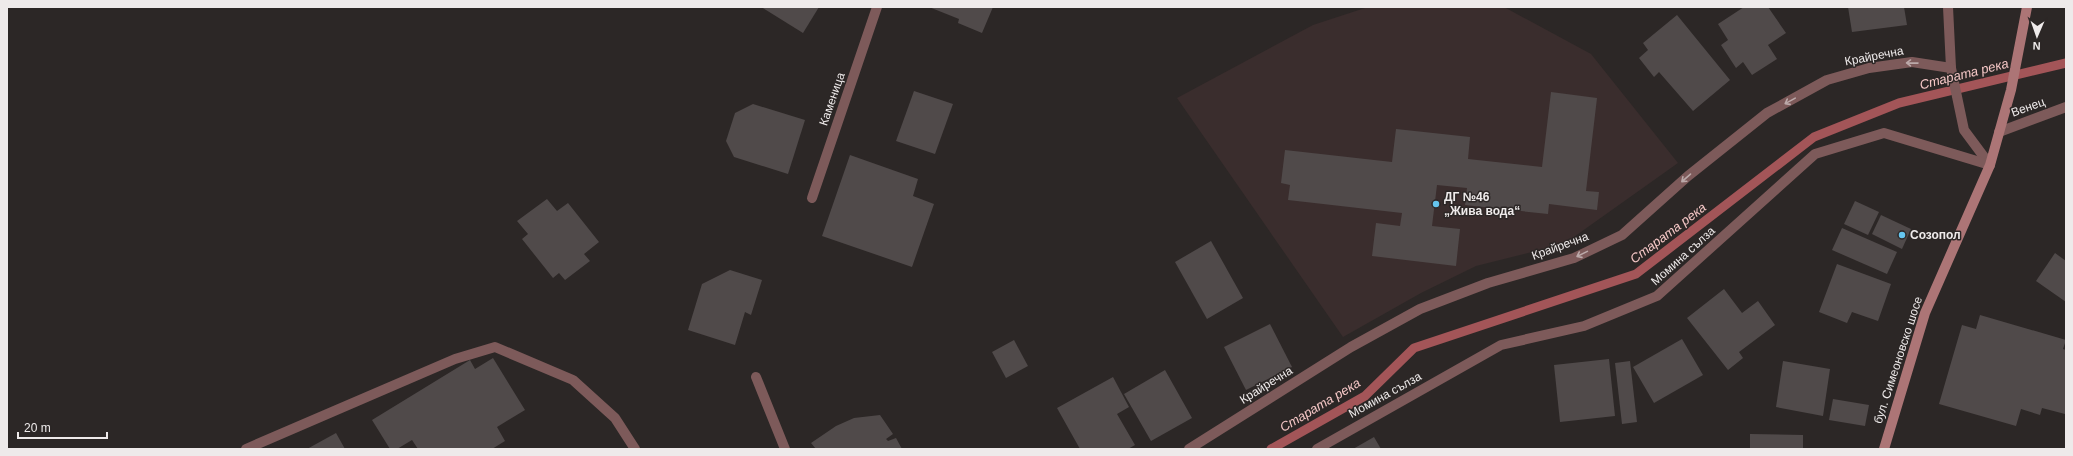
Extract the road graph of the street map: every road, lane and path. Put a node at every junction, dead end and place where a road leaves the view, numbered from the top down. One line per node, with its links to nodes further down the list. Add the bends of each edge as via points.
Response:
1 (877, 7): 8 (street, Каменица)
2 (1948, 7): 4 (street)
3 (2027, 10): 6 (street, бул. Симеоновско шосе)
4 (1951, 68): 7 (street, via 1964,130); 13 (street, Крайречна, one-way to 13, via 1912,62 1869,68 1827,80 1767,113 1688,176 1622,235 1574,258 1488,283 1420,309 1351,347)
5 (2066, 107): 6 (street, Венец)
6 (1999, 132): 7 (street, бул. Симеоновско шосе)
7 (1990, 165): 14 (street, Момина сълза, via 1884,133 1815,154 1657,296 1584,326 1501,345); 15 (street, бул. Симеоновско шосе, via 1925,313)
8 (812, 198)
9 (756, 377): 12 (street)
10 (246, 449): 11 (street, via 455,359 495,348 573,380 615,418)
11 (635, 449)
12 (785, 449)
13 (1188, 449)
14 (1317, 449)
15 (1884, 449)

